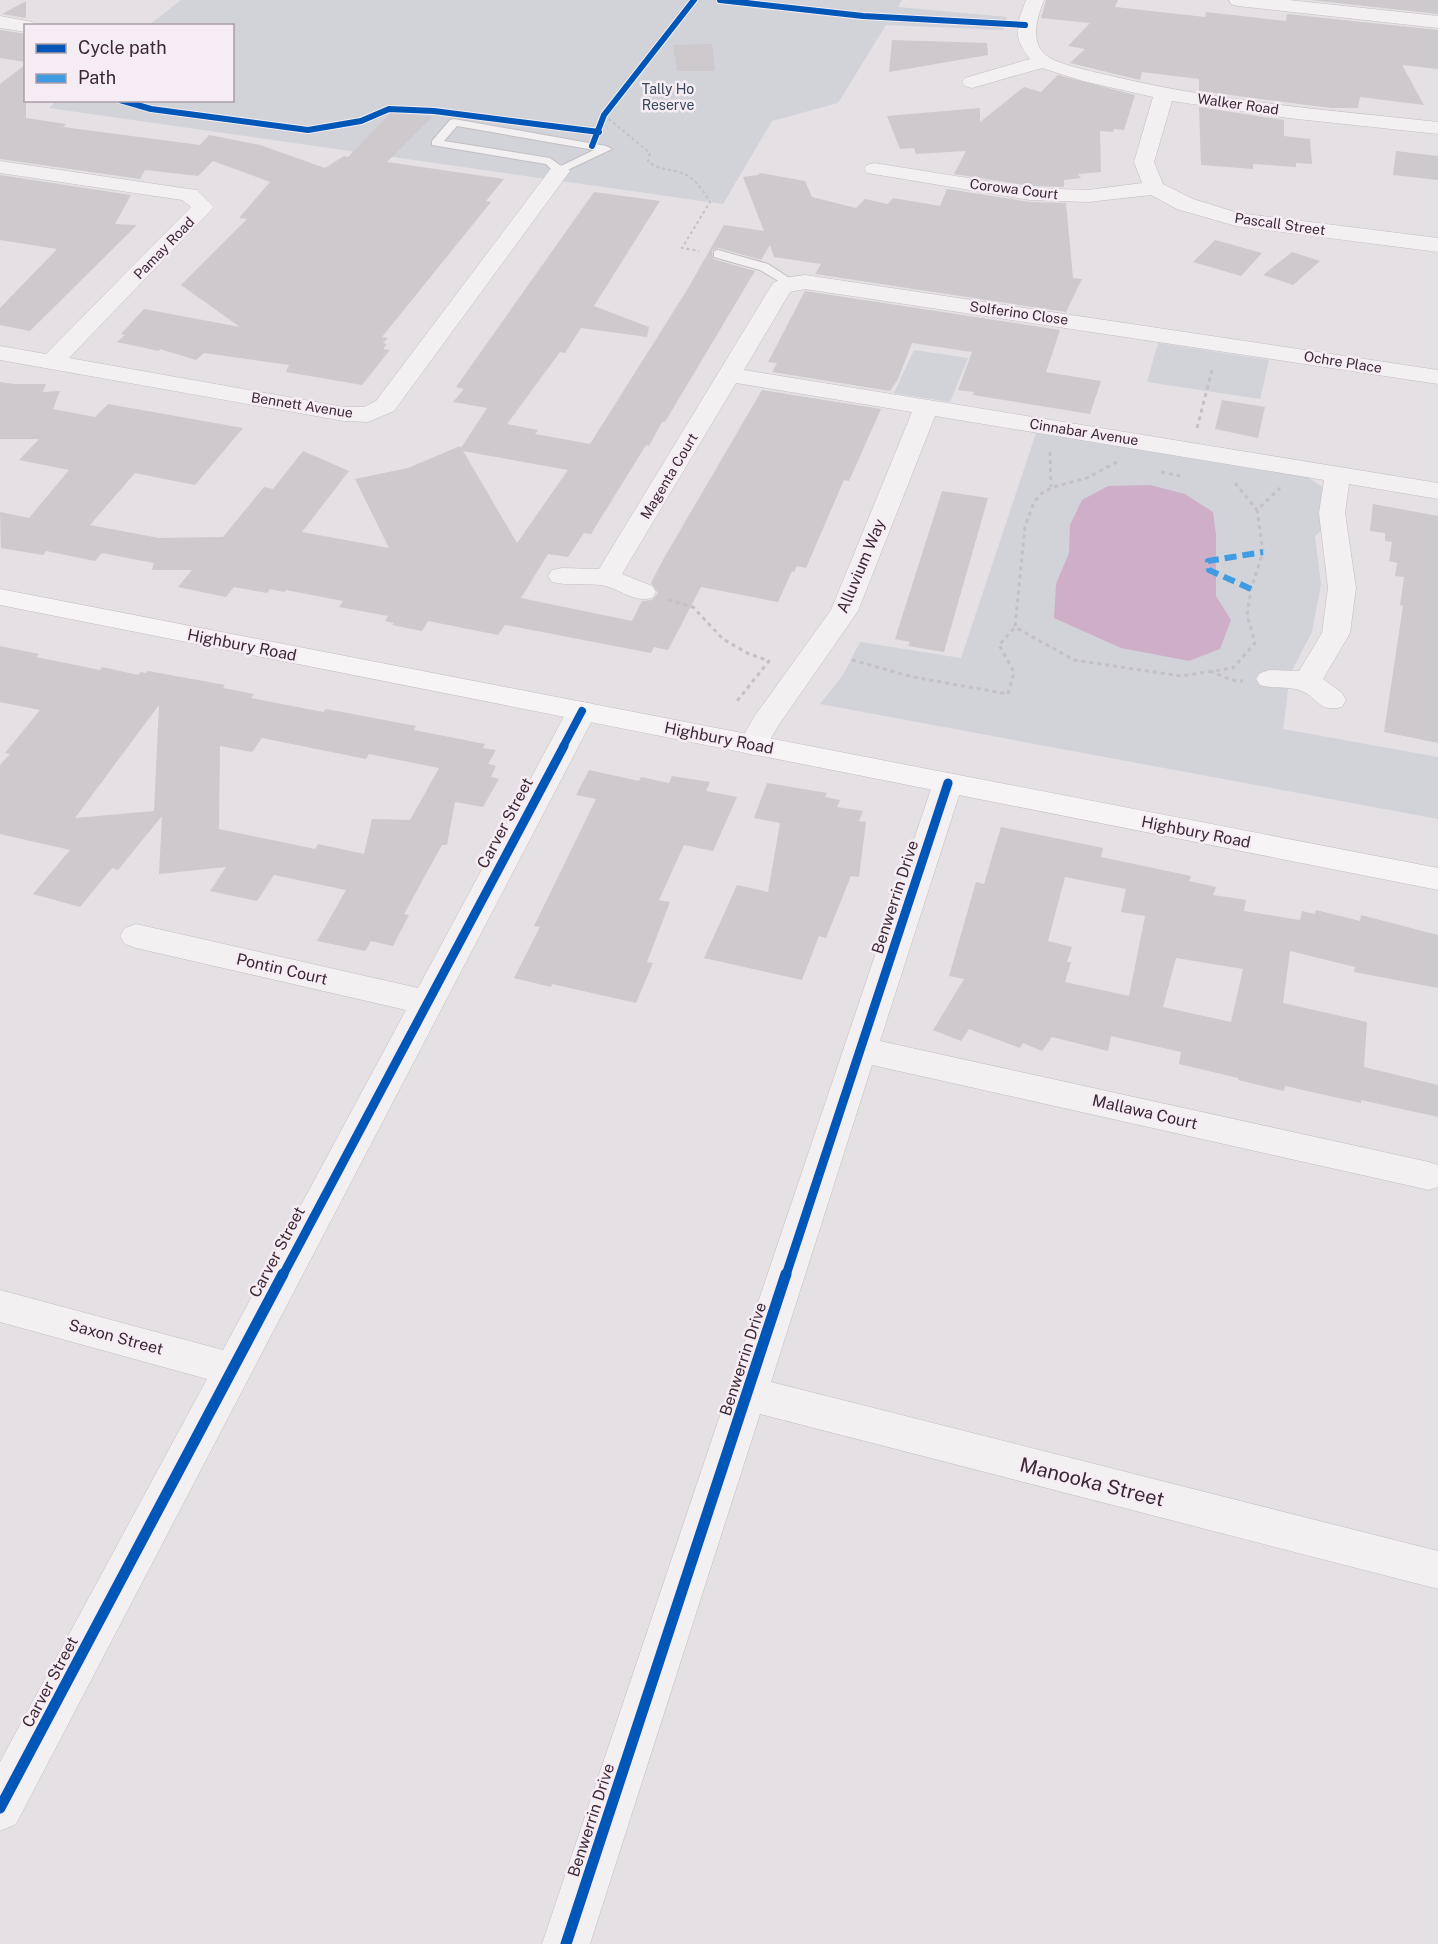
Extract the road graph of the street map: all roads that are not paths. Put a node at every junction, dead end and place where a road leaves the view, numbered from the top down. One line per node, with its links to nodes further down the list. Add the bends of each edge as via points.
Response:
1 (1035, 0): 6 (street, via 1025,25 1027,44)
2 (1238, 0): 4 (street)
3 (0, 22): 5 (street)
4 (1438, 22)
5 (24, 26)
6 (1042, 62): 7 (street); 8 (street, Walker Road)
7 (972, 82)
8 (1164, 94): 9 (street, Walker Road); 13 (street, via 1144,162)
9 (1438, 128)
10 (0, 167): 19 (street, Pamay Road, via 189,195 203,207)
11 (873, 168): 13 (street, Corowa Court, via 1030,194 1088,196)
12 (559, 171): 12 (lane, via 550,161 436,143 454,122 606,149); 19 (street, Bennett Avenue, via 385,406 368,415 344,414)
13 (1154, 188): 14 (street, Pascall Street, via 1185,204 1236,219)
14 (1438, 245)
15 (718, 254): 16 (lane, Solferino Close, via 764,267)
16 (791, 283): 17 (street, Solferino Close); 20 (street, via 781,288)
17 (1248, 347): 21 (street, Ochre Place)
18 (0, 353): 19 (street, Bennett Avenue)
19 (53, 361)
20 (731, 375): 22 (street, Cinnabar Avenue); 26 (street, Magenta Court)
21 (1438, 377)
22 (927, 406): 23 (street, Cinnabar Avenue); 33 (street, Alluvium Way, via 844,611)
23 (1338, 475): 24 (street, Cinnabar Avenue); 30 (street, via 1332,513 1342,588 1336,633)
24 (1438, 491)
25 (562, 576): 26 (street)
26 (607, 577): 27 (street)
27 (642, 592)
28 (0, 597): 32 (main road, Highbury Road)
29 (1270, 679): 30 (street)
30 (1307, 681): 31 (street)
31 (1332, 700)
32 (582, 711): 33 (main road, Highbury Road); 37 (street, Carver Street)
33 (753, 745): 34 (main road, Highbury Road)
34 (948, 783): 35 (main road, Highbury Road); 38 (street, Benwerrin Drive)
35 (1438, 879)
36 (136, 936): 37 (street, Pontin Court)
37 (427, 1002): 41 (street, Carver Street)
38 (861, 1048): 39 (street, Mallawa Court); 42 (street, Benwerrin Drive)
39 (1429, 1176)
40 (0, 1306): 41 (street, Saxon Street)
41 (231, 1369): 44 (street, Carver Street)
42 (747, 1393): 43 (street, Manooka Street); 45 (street, Benwerrin Drive)
43 (1438, 1570)
44 (0, 1808)
45 (566, 1944)

